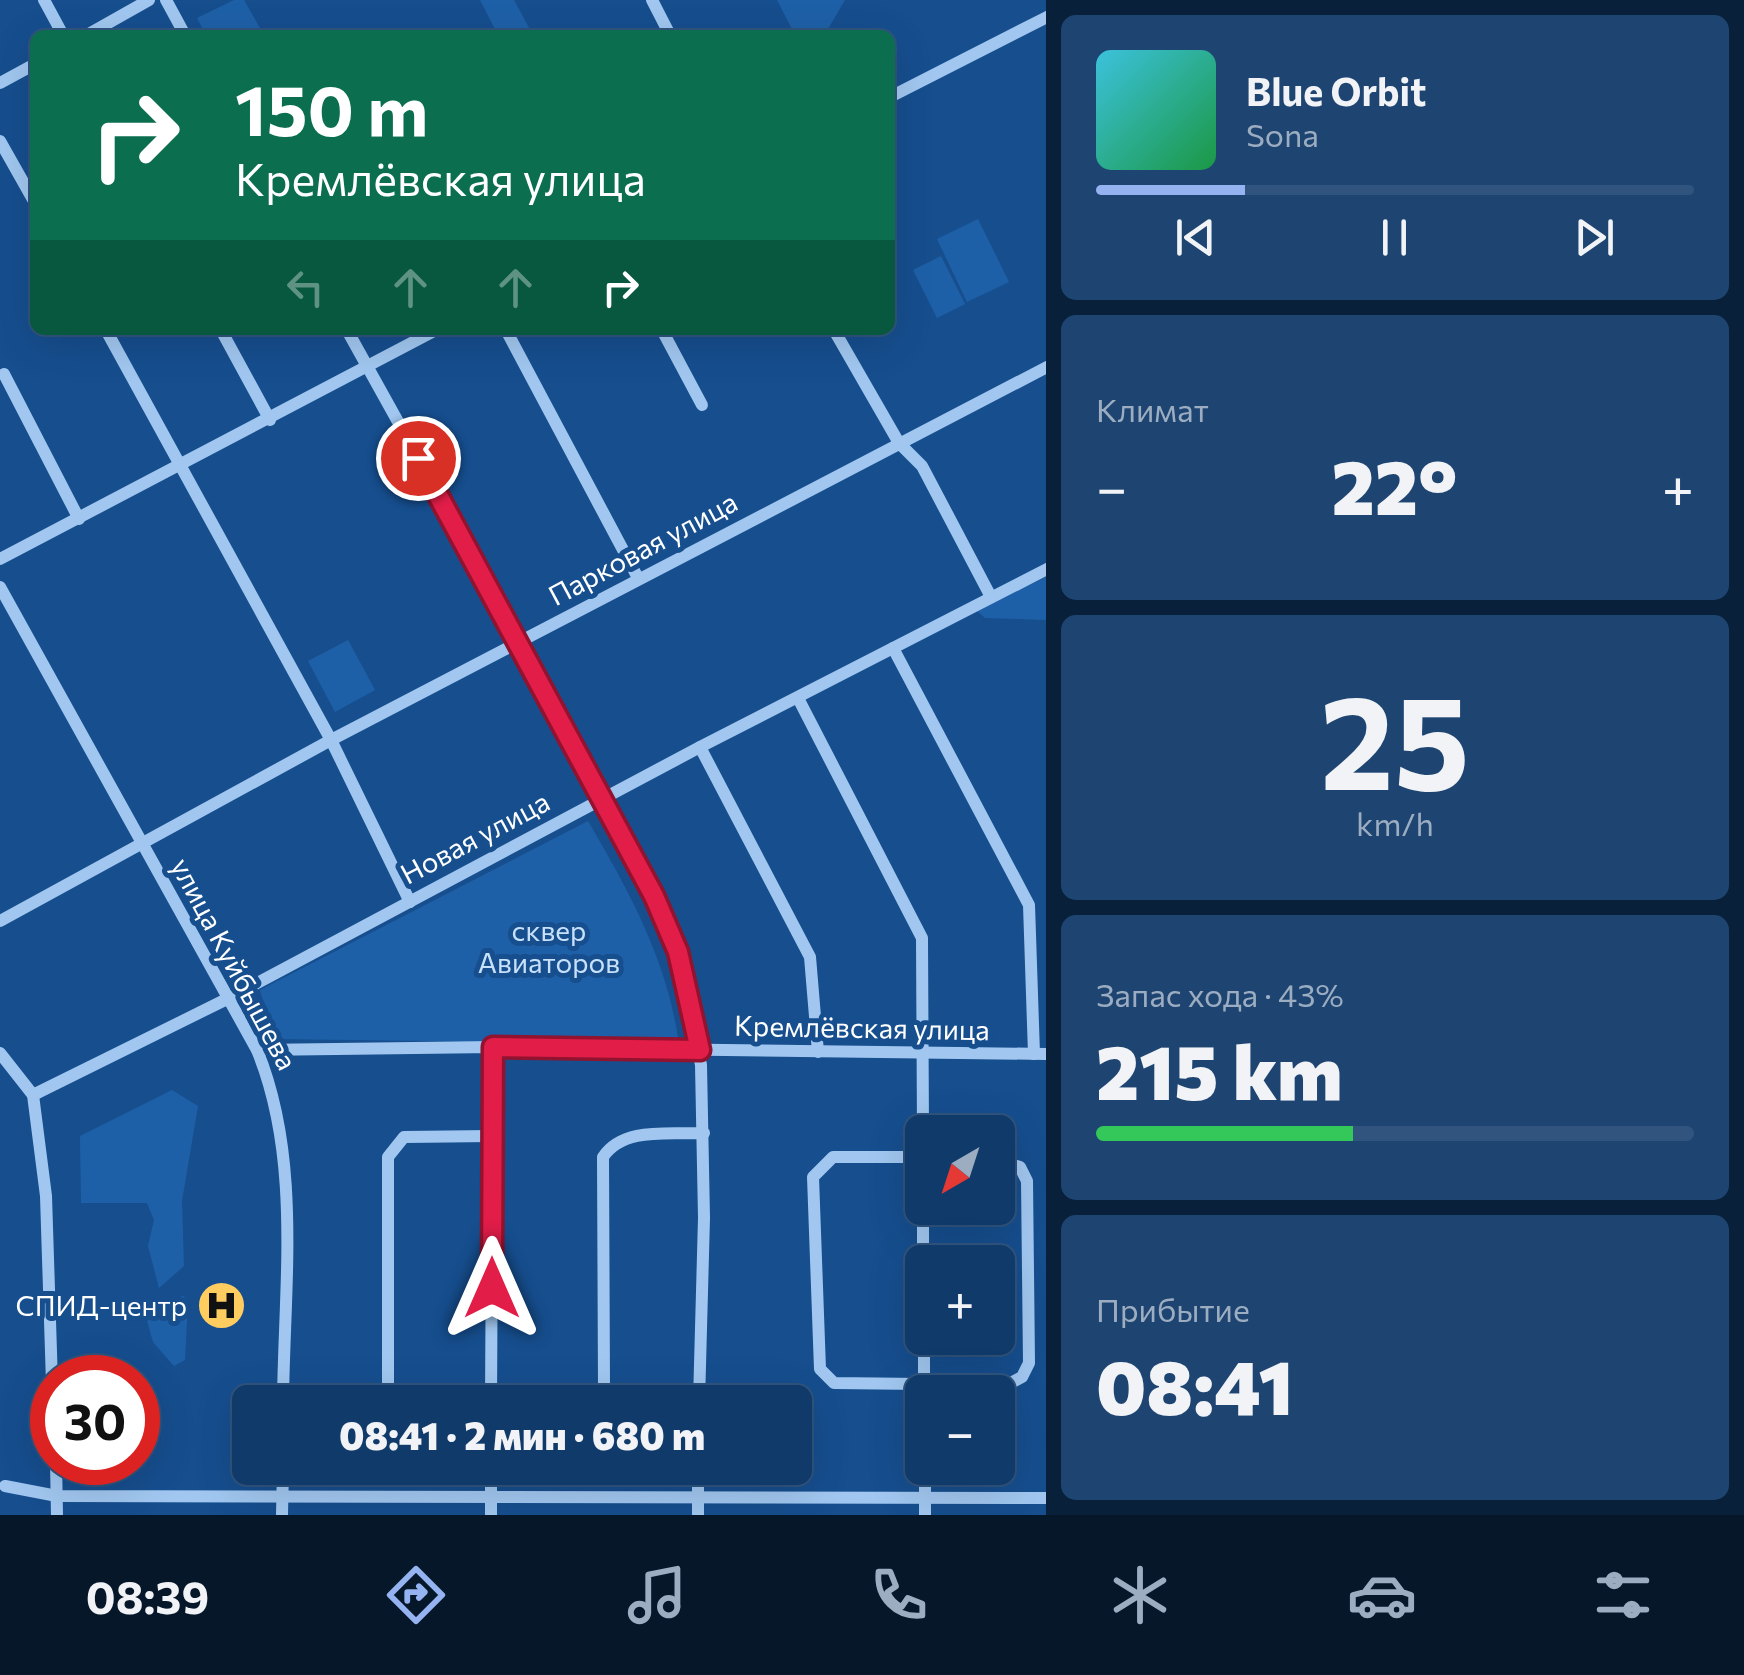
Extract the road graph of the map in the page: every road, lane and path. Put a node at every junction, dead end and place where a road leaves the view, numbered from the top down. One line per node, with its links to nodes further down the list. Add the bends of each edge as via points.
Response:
1 (44, 0): 6 (street)
2 (149, 0): 7 (street)
3 (166, 0): 8 (street)
4 (652, 0): 9 (street)
5 (1046, 17): 12 (street)
6 (60, 30)
7 (96, 30)
8 (182, 30)
9 (667, 30)
10 (30, 67): 11 (street)
11 (0, 82)
12 (895, 94)
13 (0, 140): 14 (street)
14 (30, 194)
15 (109, 335): 28 (street)
16 (224, 335): 26 (street)
17 (350, 335): 23 (street)
18 (427, 335): 23 (street)
19 (509, 335): 32 (street)
20 (665, 335): 25 (street)
21 (837, 335): 27 (street)
22 (1046, 366): 27 (street, Парковая улица)
23 (368, 368): 26 (street); 35 (street)
24 (4, 374): 29 (street)
25 (702, 405)
26 (270, 420): 28 (street)
27 (900, 443): 32 (street, Парковая улица); 34 (street, via 922,466)
28 (182, 466): 29 (street); 38 (street)
29 (79, 518): 30 (street)
30 (0, 559)
31 (1046, 569): 34 (street, Новая улица)
32 (638, 578): 35 (street, Парковая улица)
33 (0, 586): 41 (street, улица Куйбышева)
34 (990, 597): 36 (street, Новая улица)
35 (521, 643): 38 (street, Парковая улица); 40 (street)
36 (893, 648): 37 (street, Новая улица); 51 (street, via 1029,905)
37 (799, 700): 39 (street, Новая улица); 50 (street, via 922,938)
38 (330, 740): 41 (street, Парковая улица); 42 (street)
39 (700, 747): 40 (street, Новая улица); 48 (street, via 810,957)
40 (602, 798): 42 (street, Новая улица); 47 (street, via 678,952)
41 (141, 844): 43 (street, Парковая улица); 44 (street, улица Куйбышева)
42 (410, 902): 44 (street, Новая улица)
43 (0, 921)
44 (228, 998): 46 (street, улица Куйбышева); 52 (street, Новая улица)
45 (493, 1047): 46 (street, Кремлёвская улица); 47 (street, Кремлёвская улица); 55 (street)
46 (257, 1050): 60 (street, улица Куйбышева, via 285,1146)
47 (700, 1050): 48 (street, Кремлёвская улица); 54 (street)
48 (818, 1052): 50 (street, Кремлёвская улица)
49 (0, 1053): 52 (street)
50 (922, 1054): 51 (street, Кремлёвская улица); 53 (street)
51 (1040, 1054)
52 (33, 1095): 58 (street, via 46,1196)
53 (922, 1115)
54 (704, 1133): 63 (street, via 628,1136 603,1157); 64 (street)
55 (492, 1136): 61 (street, via 404,1136 388,1157); 62 (street)
56 (905, 1157): 65 (street, via 833,1157 814,1177 813,1207 820,1368 834,1383)
57 (1015, 1165): 59 (street, via 1027,1181 1029,1363)
58 (51, 1355)
59 (1015, 1381)
60 (283, 1385)
61 (388, 1385)
62 (491, 1385)
63 (604, 1385)
64 (699, 1385)
65 (905, 1387)
66 (57, 1485): 72 (street)
67 (282, 1485): 75 (street)
68 (491, 1485): 76 (street)
69 (698, 1485): 73 (street)
70 (925, 1485): 77 (street)
71 (5, 1486): 72 (street)
72 (57, 1496): 75 (street); 78 (street)
73 (698, 1497): 76 (street); 77 (street); 81 (street)
74 (1046, 1498): 77 (street)
75 (282, 1499): 76 (street); 79 (street)
76 (491, 1499): 80 (street)
77 (925, 1500): 82 (street)
78 (57, 1515)
79 (282, 1515)
80 (491, 1515)
81 (698, 1515)
82 (924, 1515)

